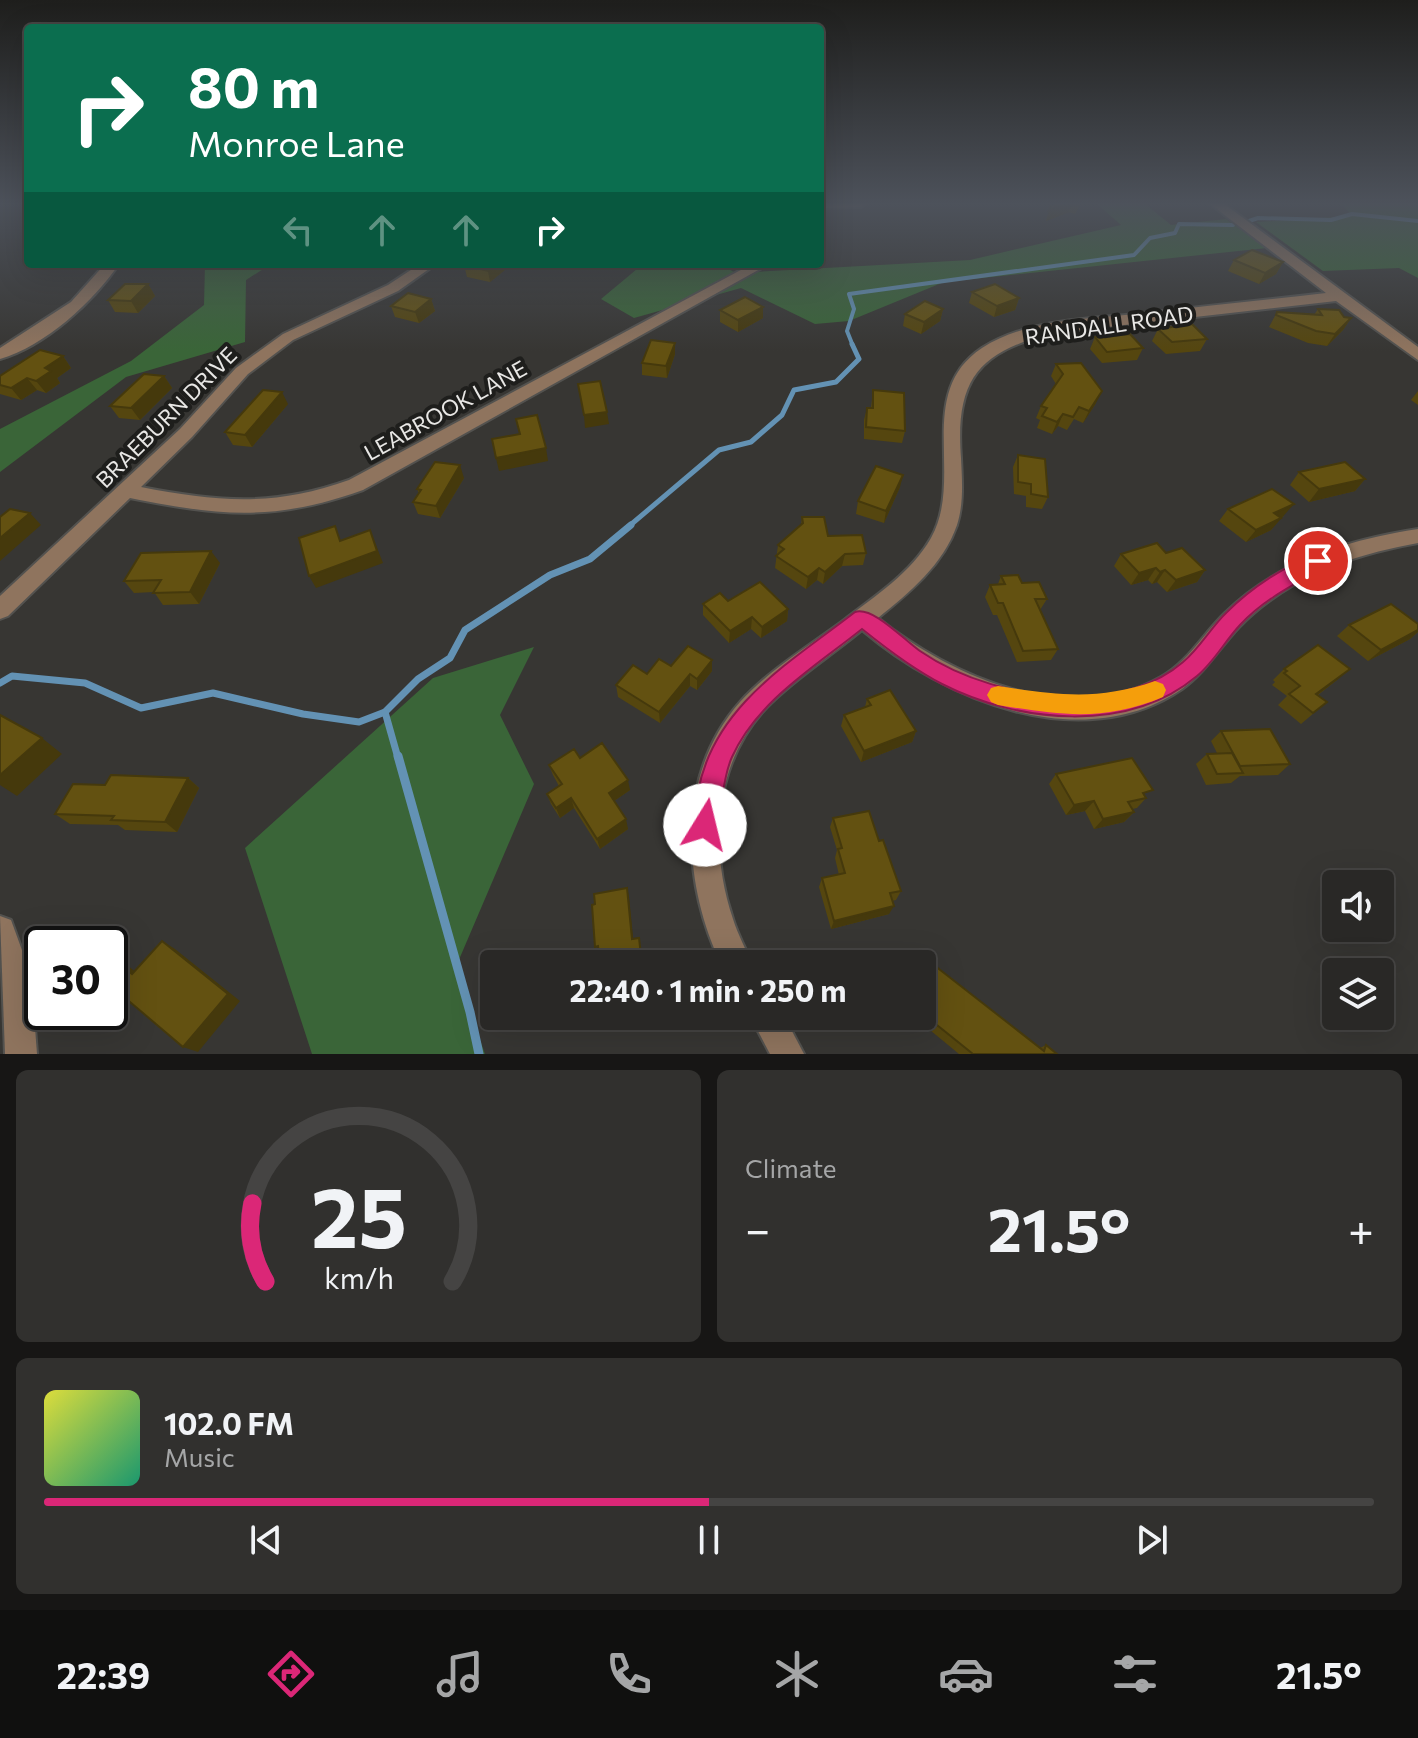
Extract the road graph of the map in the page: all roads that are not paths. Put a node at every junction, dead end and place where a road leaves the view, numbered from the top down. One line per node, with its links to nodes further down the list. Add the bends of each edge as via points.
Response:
1 (1281, 252): 5 (street)
2 (109, 268): 6 (street, via 74,308)
3 (423, 268): 8 (street, BRAEBURN DRIVE, via 264,352)
4 (755, 268): 8 (street, LEABROOK LANE, via 328,496 242,511)
5 (1339, 296): 7 (street); 11 (street, RANDALL ROAD, via 1054,328 994,348 956,387 951,406 953,492 941,539 904,585)
6 (0, 354)
7 (1418, 355)
8 (128, 491): 10 (street, BRAEBURN DRIVE)
9 (1418, 536): 11 (street, via 1373,542 1299,570 1264,591 1233,619 1192,668 1136,698 1104,704 1069,706 992,694 914,658)
10 (0, 610)
11 (862, 617): 13 (street, RANDALL ROAD, via 760,699 722,753 705,825 706,870)
12 (0, 931): 15 (street, via 16,975)
13 (731, 950)
14 (774, 1030): 16 (street)
15 (21, 1054)
16 (788, 1054)

